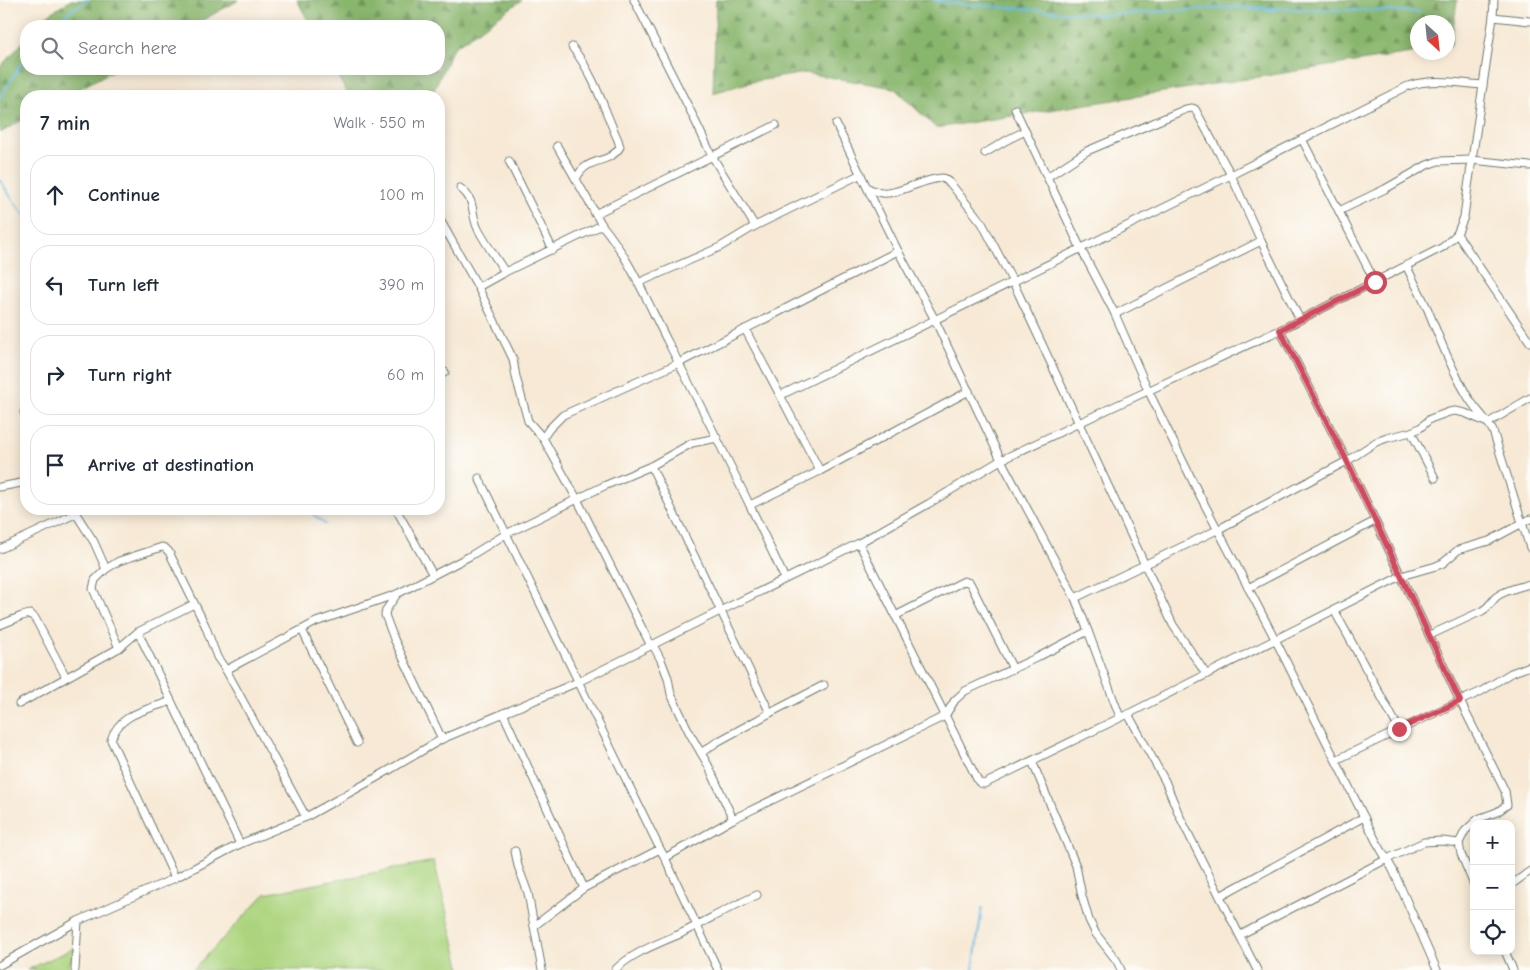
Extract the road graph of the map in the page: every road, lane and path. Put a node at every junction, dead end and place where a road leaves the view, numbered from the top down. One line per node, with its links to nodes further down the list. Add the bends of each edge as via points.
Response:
1 (634, 0): 14 (street)
2 (1494, 0): 3 (street)
3 (1493, 18): 4 (street); 6 (street)
4 (1530, 22)
5 (572, 47): 21 (street, via 594,82 620,147 616,153 583,168)
6 (1483, 85): 11 (street, via 1421,82); 15 (street)
7 (1015, 109): 10 (street)
8 (836, 124): 18 (street)
9 (776, 125): 14 (street)
10 (1025, 131): 13 (street); 20 (street)
11 (1302, 139): 19 (street); 24 (street)
12 (557, 146): 21 (street)
13 (985, 153)
14 (712, 156): 25 (street); 27 (street)
15 (1472, 160): 17 (street); 24 (street, via 1438,161 1427,165); 30 (street, via 1464,217)
16 (509, 161): 33 (street)
17 (1530, 166)
18 (862, 174): 23 (street); 27 (street)
19 (1231, 175): 20 (street, via 1192,108 1087,152); 31 (street); 32 (street)
20 (1047, 177): 32 (street)
21 (576, 179): 25 (street)
22 (460, 188): 36 (street, via 471,199 477,226)
23 (868, 188): 34 (street); 37 (street, via 889,193 943,178 982,223)
24 (1339, 211): 38 (street)
25 (596, 214): 26 (street)
26 (602, 225): 33 (street); 39 (street, via 618,245)
27 (755, 226): 39 (street, via 720,247)
28 (445, 228): 29 (street)
29 (447, 232): 40 (street)
30 (1457, 234): 35 (street, via 1443,247); 46 (street)
31 (1261, 241): 41 (street); 43 (street)
32 (1081, 249): 37 (street); 41 (street)
33 (553, 250): 36 (street)
34 (898, 251): 42 (street); 44 (street)
35 (1406, 266): 38 (street); 53 (street, via 1468,397)
36 (505, 272): 40 (street)
37 (1012, 282): 42 (street); 52 (street)
38 (1375, 282): 43 (street)
39 (638, 283): 47 (street)
40 (478, 288): 55 (street, via 513,359 528,421)
41 (1115, 314): 48 (street)
42 (935, 320): 49 (street); 50 (street)
43 (1300, 320): 45 (street)
44 (745, 329): 47 (street); 50 (street)
45 (1280, 330): 48 (street); 58 (street)
46 (1530, 342)
47 (679, 363): 55 (street, via 563,415); 56 (street)
48 (1148, 390): 52 (street); 73 (street)
49 (969, 392): 57 (street); 60 (street)
50 (780, 395): 60 (street)
51 (1530, 398): 53 (street)
52 (1079, 423): 57 (street); 78 (street)
53 (1488, 423): 54 (street, via 1455,411 1439,414); 72 (street)
54 (1411, 432): 58 (street, via 1386,438); 62 (street)
55 (543, 438): 65 (street)
56 (717, 438): 59 (street, via 692,443); 66 (street)
57 (1001, 460): 75 (street); 86 (street)
58 (1347, 461): 71 (street); 73 (street)
59 (651, 466): 65 (street); 88 (street)
60 (820, 471): 66 (street)
61 (479, 478): 74 (street)
62 (1435, 478)
63 (20, 483): 64 (street)
64 (0, 487)
65 (578, 499): 74 (street); 97 (street)
66 (750, 505): 82 (street)
67 (66, 515): 76 (street)
68 (77, 515): 79 (street, via 94,542)
69 (399, 515): 80 (street)
70 (1530, 519): 72 (street)
71 (1375, 521): 81 (street); 84 (street)
72 (1522, 523): 77 (street); 81 (street, via 1489,541 1458,550 1443,563)
73 (1217, 530): 78 (street); 84 (street)
74 (506, 534): 80 (street); 104 (street)
75 (860, 543): 82 (street); 90 (street)
76 (1, 547)
77 (1530, 548)
78 (1144, 564): 86 (street); 102 (street, via 1173,625)
79 (106, 570): 87 (street, via 119,561 166,548); 98 (street, via 95,580 93,588)
80 (433, 575): 85 (street)
81 (1401, 576): 89 (street); 95 (street)
82 (785, 579): 88 (street)
83 (1530, 584): 95 (street, via 1502,594 1488,608)
84 (1248, 588): 96 (street)
85 (397, 594): 92 (street, via 316,622); 114 (street, via 385,615)
86 (1075, 598): 93 (street)
87 (194, 604): 94 (street); 101 (street)
88 (722, 610): 97 (street); 109 (street)
89 (1334, 610): 96 (street); 113 (street)
90 (895, 616): 100 (street, via 964,582 970,583); 112 (street)
91 (0, 625): 103 (street, via 30,614)
92 (302, 630): 101 (street); 115 (street)
93 (1088, 631): 100 (street); 111 (street)
94 (138, 632): 98 (street); 106 (street)
95 (1430, 635): 107 (street)
96 (1275, 639): 102 (street); 117 (street)
97 (652, 646): 104 (street); 116 (street, via 668,678 670,694)
98 (119, 648): 103 (street)
99 (1530, 666): 107 (street)
100 (1013, 669): 112 (street, via 965,692)
101 (226, 670): 119 (street)
102 (1206, 674): 111 (street)
103 (66, 677): 108 (street)
104 (578, 682): 110 (street); 124 (street)
105 (824, 686): 109 (street)
106 (171, 701): 123 (street); 130 (street, via 128,717 119,724 111,740)
107 (1460, 701): 113 (street); 122 (street, via 1505,791 1507,805 1478,819 1465,830)
108 (19, 704)
109 (770, 712): 116 (street)
110 (503, 714): 114 (street); 132 (street)
111 (1124, 715): 118 (street); 134 (street, via 1165,781)
112 (945, 716): 118 (street, via 980,784); 121 (street)
113 (1399, 729): 117 (street)
114 (442, 739): 119 (street)
115 (357, 743)
116 (701, 753): 121 (street)
117 (1336, 760): 120 (street)
118 (1032, 761): 145 (street, via 1076,866 1089,920)
119 (306, 817): 123 (street)
120 (1364, 817): 127 (street); 134 (street)
121 (732, 819): 126 (street)
122 (1459, 843): 127 (street, via 1424,842); 129 (street)
123 (240, 844): 130 (street)
124 (660, 849): 126 (street); 132 (street)
125 (516, 851): 137 (street)
126 (665, 858): 136 (street)
127 (1387, 859): 138 (street); 147 (street)
128 (1530, 872): 131 (street)
129 (1470, 876)
130 (175, 878): 135 (street)
131 (1515, 882)
132 (584, 888): 137 (street)
133 (757, 895): 136 (street)
134 (1220, 896): 138 (street)
135 (78, 921): 140 (street); 141 (street)
136 (696, 925): 143 (street, via 638,954); 144 (street)
137 (534, 926): 142 (street)
138 (1240, 935): 146 (street)
139 (1507, 955): 148 (street)
140 (0, 965)
141 (76, 970)
142 (542, 970)
143 (615, 970)
144 (718, 970)
145 (1121, 970)
146 (1257, 970)
147 (1436, 970)
148 (1513, 970)

